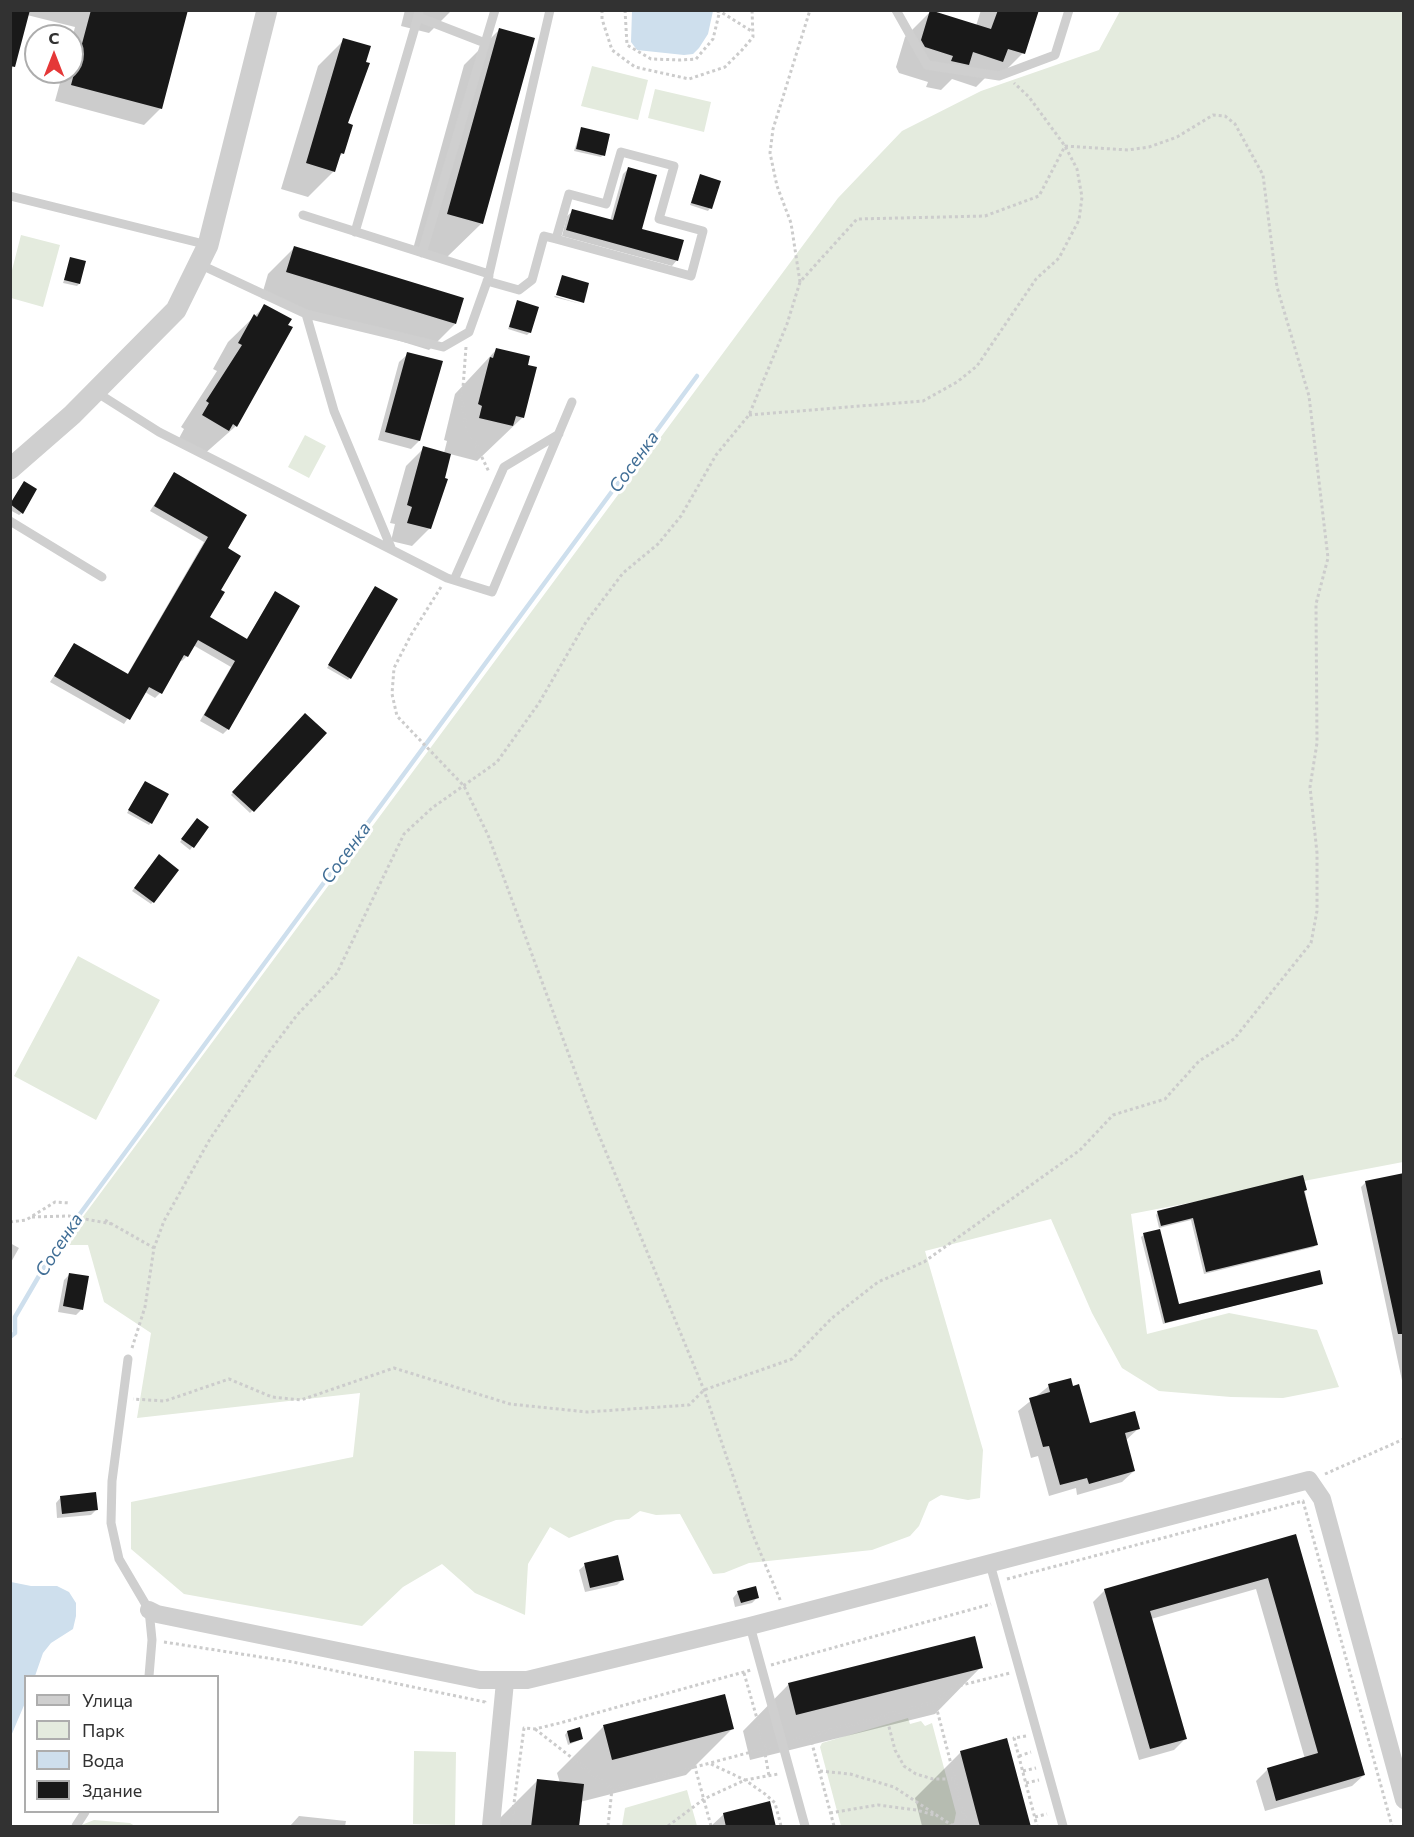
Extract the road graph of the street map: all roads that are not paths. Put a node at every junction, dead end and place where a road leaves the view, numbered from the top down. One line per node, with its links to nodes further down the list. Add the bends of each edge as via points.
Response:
1 (267, 10): 12 (street)
2 (495, 10): 7 (lane)
3 (550, 10): 15 (lane)
4 (896, 10): 5 (lane, via 927,65 999,76 1055,55)
5 (1069, 10)
6 (418, 14): 7 (lane); 10 (lane)
7 (485, 43): 13 (lane)
8 (10, 196): 12 (lane)
9 (303, 215): 10 (lane)
10 (355, 232): 13 (lane)
11 (556, 239): 11 (lane, via 691,276 703,231 659,219 674,166 621,152 606,204 569,194); 15 (lane, via 544,236 532,280 519,290)
12 (208, 245): 14 (street)
13 (422, 253): 15 (lane)
14 (199, 264): 16 (lane); 17 (street, via 176,310)
15 (488, 278): 16 (lane, via 469,332 443,347)
16 (306, 314): 22 (lane, via 334,411)
17 (96, 392): 20 (street); 22 (lane, via 159,432)
18 (572, 402): 19 (lane)
19 (558, 434): 24 (lane, via 504,467); 24 (lane, via 492,592)
20 (10, 469)
21 (10, 521): 23 (lane)
22 (392, 550): 24 (lane)
23 (102, 577)
24 (451, 579)
25 (128, 1359): 27 (lane, via 112,1481 111,1523 119,1559)
26 (990, 1564): 28 (street); 31 (street, via 1309,1480 1322,1499); 36 (lane)
27 (149, 1610): 29 (lane); 30 (street)
28 (750, 1626): 30 (street); 35 (lane)
29 (149, 1675)
30 (505, 1682): 34 (street)
31 (1404, 1800)
32 (84, 1813): 33 (lane)
33 (76, 1827)
34 (491, 1827)
35 (805, 1827)
36 (1063, 1827)

